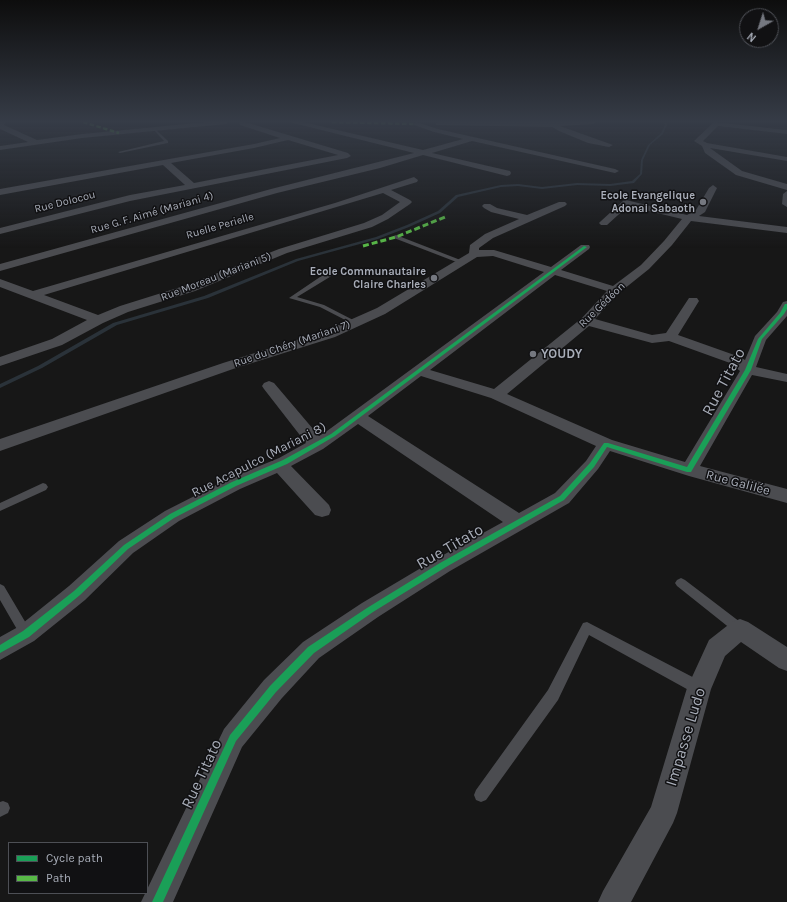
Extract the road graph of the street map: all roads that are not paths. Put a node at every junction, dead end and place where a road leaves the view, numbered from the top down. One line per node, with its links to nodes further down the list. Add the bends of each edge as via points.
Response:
1 (154, 164): 18 (street)
2 (168, 164): 14 (street)
3 (320, 164): 14 (street, Rue Dolocou)
4 (372, 164): 9 (street)
5 (383, 164): 9 (street, Rue G. F. Aimé (Mariani 4))
6 (469, 164): 12 (street)
7 (584, 164): 11 (street)
8 (726, 164): 15 (street, via 738,173)
9 (377, 166): 10 (street); 30 (street, Rue G. F. Aimé (Mariani 4), via 274,191)
10 (389, 171)
11 (615, 171)
12 (507, 173)
13 (402, 175): 17 (street, Ruelle Perielle, via 417,181)
14 (192, 186): 25 (street, Rue Dolocou, via 130,198)
15 (787, 187)
16 (713, 188): 22 (street, Rue Gédéon, via 700,212)
17 (383, 190): 35 (street, Ruelle Perielle); 38 (street, Rue Moreau (Mariani 5), via 407,202 368,225 283,251 192,288 124,309)
18 (0, 192)
19 (562, 204): 21 (street, Rue du Chéry (Mariani 7))
20 (487, 206): 21 (street)
21 (528, 218): 28 (street, Rue du Chéry (Mariani 7), via 474,246)
22 (688, 218): 23 (street, via 626,203); 24 (street); 34 (street, Rue Gédéon, via 645,267)
23 (604, 222)
24 (787, 230)
25 (0, 231)
26 (396, 237): 29 (lane)
27 (585, 247): 31 (street, Rue Acapulco (Mariani 8))
28 (474, 254): 29 (street, Rue du Chéry (Mariani 7)); 31 (street, via 494,253)
29 (461, 262): 40 (street, Rue du Chéry (Mariani 7), via 381,311)
30 (0, 268)
31 (552, 270): 34 (street); 44 (street, Rue Acapulco (Mariani 8))
32 (335, 272): 40 (lane, via 292,298 322,306)
33 (0, 283): 35 (street)
34 (615, 290): 39 (street, Rue Gédéon)
35 (33, 295): 38 (street)
36 (693, 301): 41 (street)
37 (787, 305): 43 (street, Rue Titato, via 760,339)
38 (98, 320): 42 (street, Rue Moreau (Mariani 5), via 58,342)
39 (587, 321): 41 (street, via 652,339); 47 (street, Rue Gédéon)
40 (355, 323): 50 (street, Rue du Chéry (Mariani 7), via 330,334 228,366)
41 (670, 337): 43 (street, via 735,360)
42 (0, 362)
43 (748, 370): 45 (street); 53 (street, Rue Titato)
44 (419, 371): 47 (street); 48 (street, Rue Acapulco (Mariani 8))
45 (787, 378)
46 (269, 386): 51 (street)
47 (496, 395): 49 (street)
48 (358, 417): 51 (street, Rue Acapulco (Mariani 8)); 58 (street)
49 (606, 444): 53 (street); 58 (street, Rue Titato, via 592,465 562,498)
50 (0, 445)
51 (317, 445): 52 (street, Rue Acapulco (Mariani 8))
52 (279, 464): 57 (street); 62 (street, Rue Acapulco (Mariani 8), via 172,516 126,547 77,593)
53 (689, 470): 55 (street, Rue Galilée)
54 (43, 487): 56 (lane)
55 (787, 496)
56 (0, 507)
57 (322, 510)
58 (519, 523): 67 (street, Rue Titato, via 443,565 370,610 311,650 273,689 233,738)
59 (681, 583): 61 (lane)
60 (0, 589): 62 (lane)
61 (740, 629): 64 (street); 65 (street, Impasse Ludo, via 717,648)
62 (26, 634): 63 (street, Rue Acapulco (Mariani 8))
63 (0, 649)
64 (787, 660)
65 (700, 688): 66 (lane, via 587,627 554,695); 68 (street, Impasse Ludo, via 663,813)
66 (481, 795)
67 (157, 902)
68 (614, 902)

